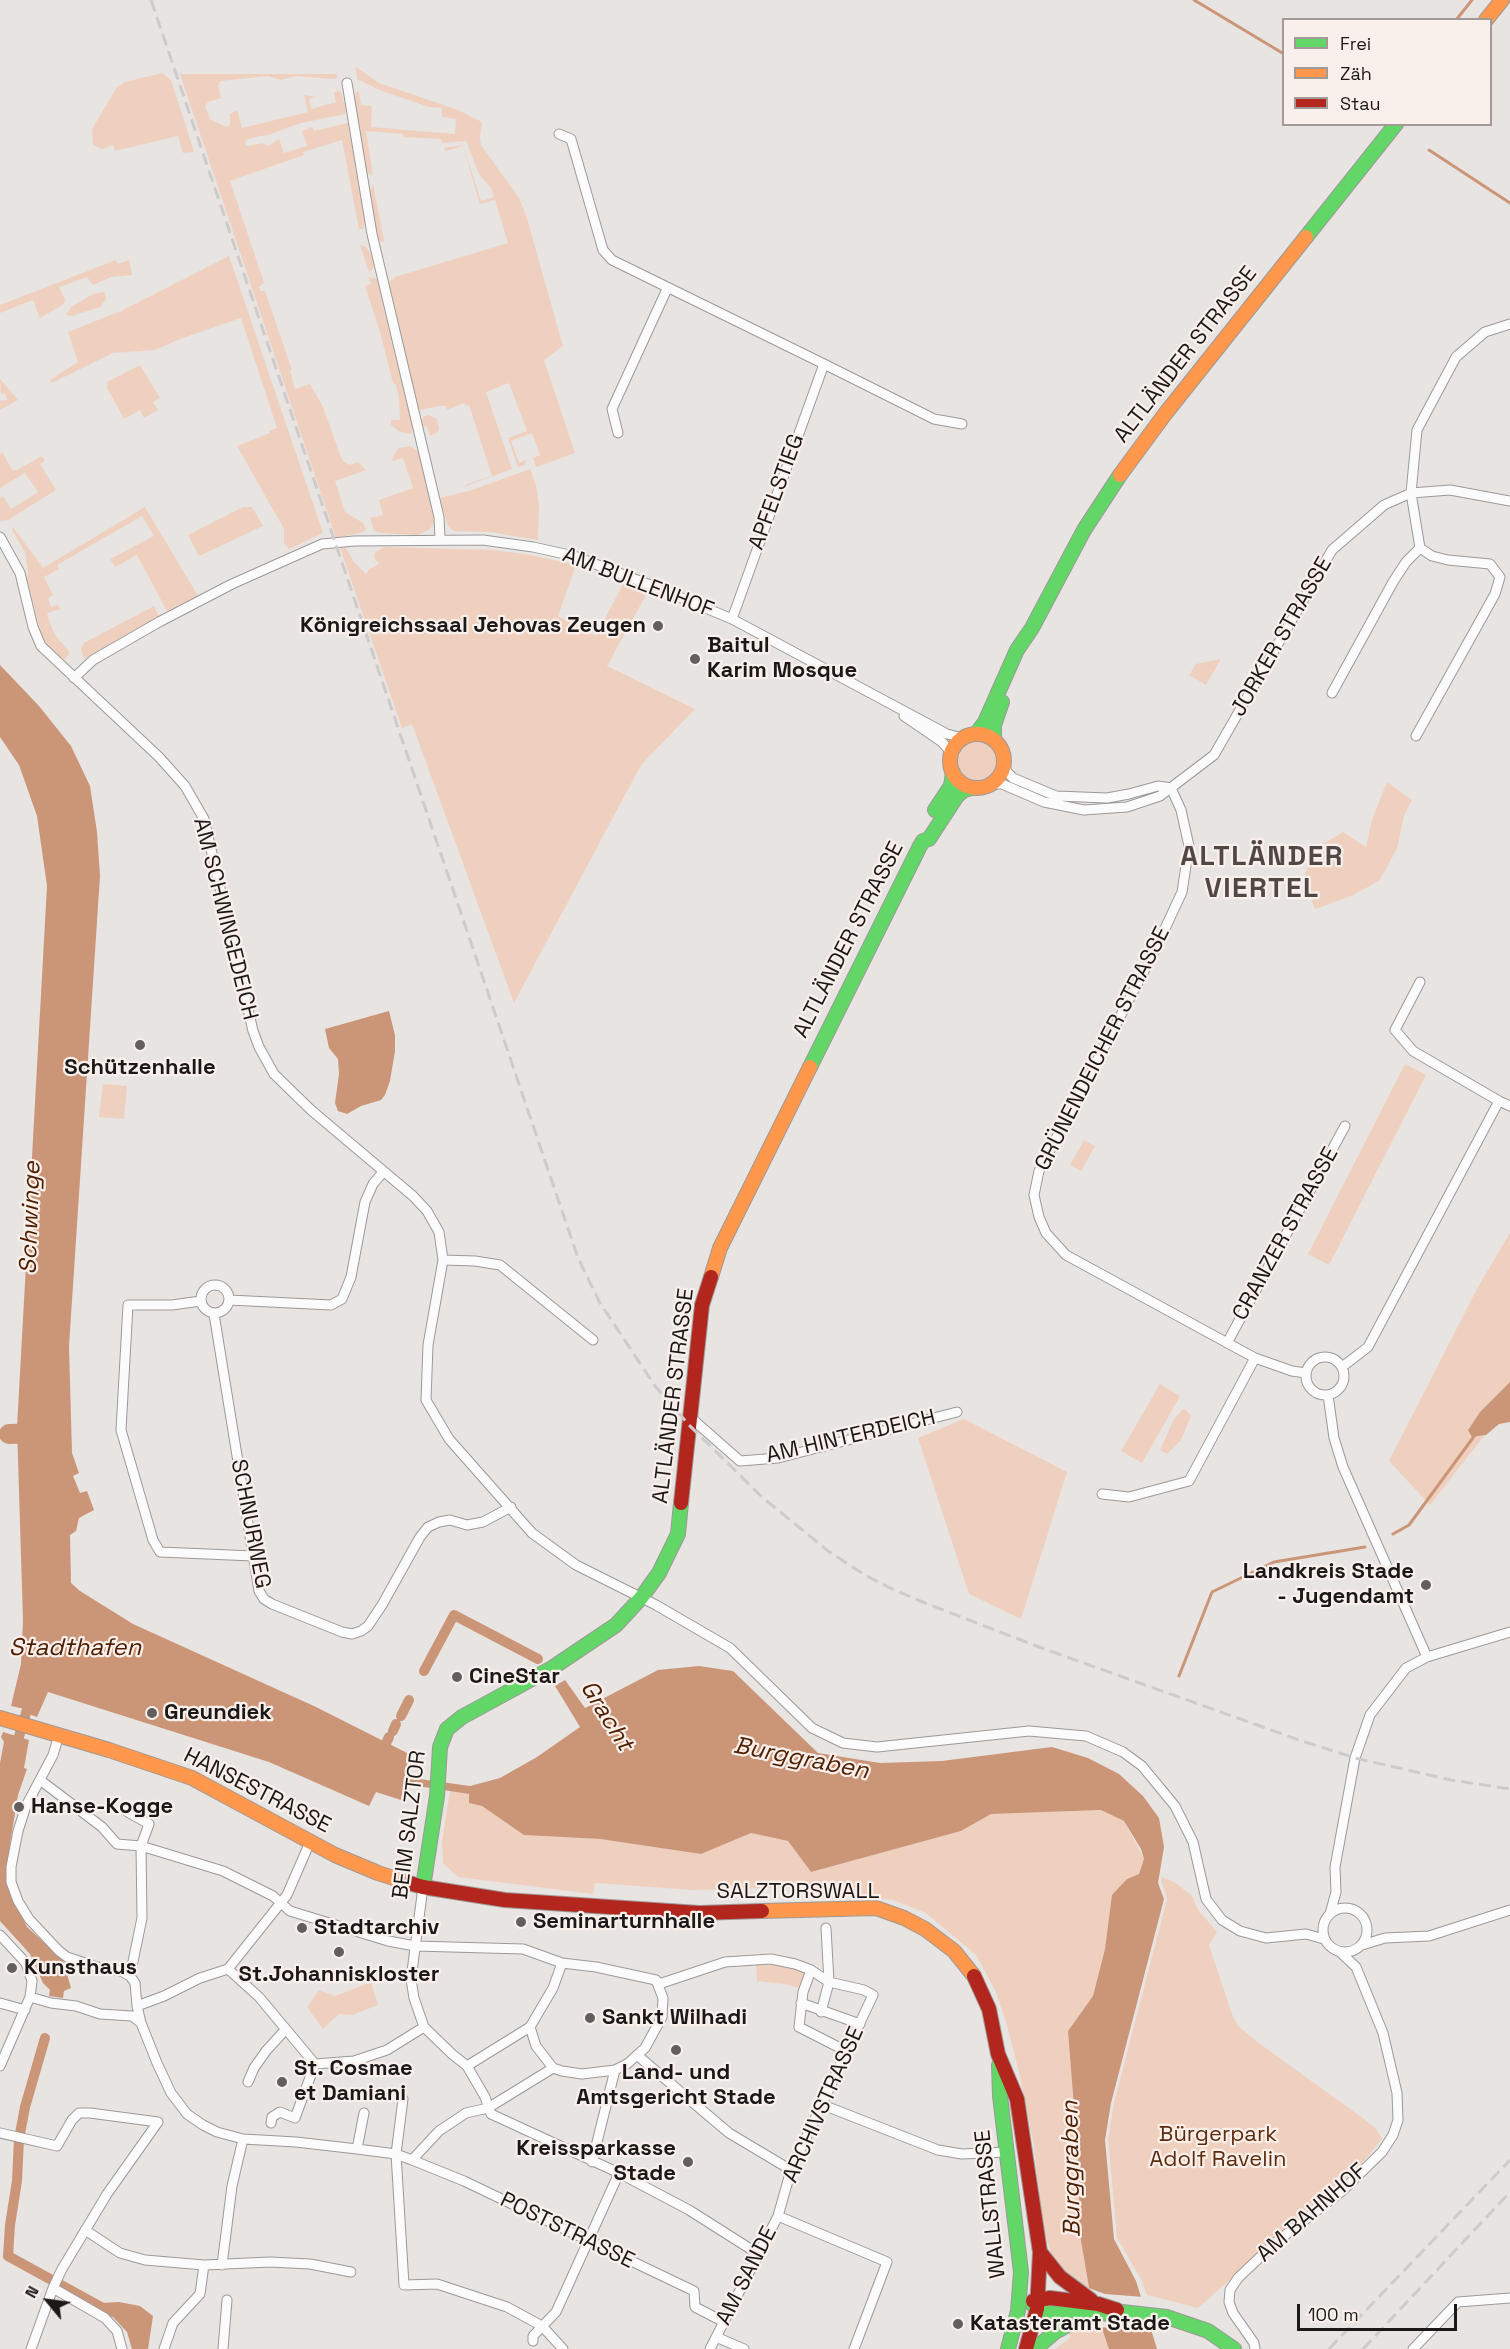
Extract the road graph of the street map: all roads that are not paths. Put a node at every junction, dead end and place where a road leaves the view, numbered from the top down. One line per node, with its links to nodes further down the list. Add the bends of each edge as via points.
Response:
1 (1502, 0): 2 (main road)
2 (1488, 18)
3 (346, 83): 14 (street, via 372,234 440,517)
4 (1394, 126): 17 (main road, ALTLÄNDER STRASSE, via 1118,477 1084,530)
5 (559, 134): 6 (street, via 571,139 603,250 612,260)
6 (668, 289): 8 (street); 10 (street, via 612,409)
7 (1510, 324): 11 (street, via 1485,332 1456,357 1417,430)
8 (824, 364): 9 (street, via 934,419); 16 (street, APFELSTIEG)
9 (962, 424)
10 (618, 433)
11 (1411, 493): 12 (street, JORKER STRASSE, via 1450,490); 15 (street); 29 (street, JORKER STRASSE, via 1384,505 1332,550 1214,755)
12 (1510, 501)
13 (0, 537): 18 (street, AM SCHWINGEDEICH, via 22,578 40,644)
14 (440, 539): 16 (street, AM BULLENHOF, via 502,542 574,556); 18 (street, AM BULLENHOF, via 316,546 159,622 93,660)
15 (1420, 548): 19 (street, via 1393,582); 22 (street, via 1448,560 1490,564 1500,577 1495,594)
16 (732, 619): 20 (street, AM BULLENHOF)
17 (1032, 628): 21 (main road, ALTLÄNDER STRASSE, via 1017,650 985,722); 23 (main road, ALTLÄNDER STRASSE, via 998,712)
18 (74, 678): 35 (street, AM SCHWINGEDEICH, via 159,757 185,786 204,819 253,1031 274,1074)
19 (1332, 693)
20 (888, 704): 21 (street, AM BULLENHOF, via 949,735); 24 (street, AM BULLENHOF, via 942,742)
21 (970, 736): 23 (main road, via 984,735); 24 (main road, via 954,747)
22 (1416, 736)
23 (994, 740): 25 (main road, via 1002,750)
24 (950, 756): 26 (main road)
25 (1004, 764): 27 (main road); 29 (street, via 1013,778 1056,796 1107,798 1158,786)
26 (953, 773): 28 (main road); 30 (main road, ALTLÄNDER STRASSE, via 950,788 921,836)
27 (991, 784): 28 (main road); 29 (street, JORKER STRASSE, via 1090,811 1141,803)
28 (972, 788): 30 (main road, ALTLÄNDER STRASSE, via 958,794 929,839)
29 (1171, 788): 41 (street, GRÜNENDEICHER STRASSE, via 1181,810 1189,846 1182,892 1039,1171 1034,1195 1046,1233 1066,1255)
30 (923, 841): 47 (main road, ALTLÄNDER STRASSE, via 720,1248 702,1305)
31 (1420, 982): 32 (street, via 1395,1030 1413,1051)
32 (1499, 1101): 33 (street); 43 (street, via 1368,1347)
33 (1510, 1106)
34 (1345, 1126): 41 (street, CRANZER STRASSE)
35 (383, 1172): 36 (street, AM SCHWINGEDEICH, via 427,1211 439,1232); 37 (street, via 365,1202 351,1277 342,1299 331,1305)
36 (443, 1260): 40 (street, via 500,1265); 49 (street, AM SCHWINGEDEICH, via 428,1345 426,1400 449,1439)
37 (229, 1300): 38 (street, via 225,1289 213,1285 202,1292); 39 (street, via 223,1311)
38 (201, 1301): 39 (street, via 205,1310); 50 (street, via 128,1305 121,1430 153,1540 160,1552)
39 (214, 1314): 50 (street, SCHNURWEG)
40 (592, 1340)
41 (1227, 1343): 42 (street, GRÜNENDEICHER STRASSE)
42 (1255, 1358): 44 (street, GRÜNENDEICHER STRASSE); 48 (street, via 1189,1481 1129,1497)
43 (1342, 1367): 44 (street, via 1333,1359 1322,1357 1312,1362); 45 (street, via 1343,1383)
44 (1306, 1373): 45 (street, via 1313,1391)
45 (1328, 1395): 53 (street, via 1343,1467)
46 (957, 1412): 47 (street, AM HINTERDEICH, via 778,1458 740,1461)
47 (690, 1417): 51 (main road, ALTLÄNDER STRASSE, via 678,1534 659,1573)
48 (1102, 1494)
49 (511, 1507): 50 (street, SCHNURWEG, via 483,1522 467,1525 450,1520 428,1527 368,1626 352,1634 313,1622 264,1599); 51 (street, AM SCHWINGEDEICH, via 532,1533 554,1550)
50 (253, 1556)
51 (641, 1598): 54 (main road, ALTLÄNDER STRASSE, via 616,1625 552,1668); 69 (street, AM SCHWINGEDEICH, via 730,1648 812,1728 843,1743 877,1747 1039,1731 1086,1736 1123,1752 1142,1766 1175,1806 1193,1842 1205,1896 1217,1916 1240,1931 1266,1938)
52 (1510, 1632): 53 (street)
53 (1427, 1657): 62 (street, via 1406,1668 1365,1725 1335,1867)
54 (462, 1717): 61 (main road, BEIM SALZTOR, via 443,1736)
55 (3, 1719): 56 (main road, HANSESTRASSE)
56 (59, 1735): 57 (street); 59 (main road, HANSESTRASSE, via 192,1778)
57 (40, 1780): 60 (street, via 102,1827 117,1844); 80 (street, via 18,1831 11,1882 18,1901 29,1919 67,1957)
58 (126, 1811): 60 (street, via 150,1824)
59 (310, 1842): 61 (main road, HANSESTRASSE, via 378,1873); 63 (street)
60 (141, 1846): 63 (street, via 223,1871); 80 (street, via 142,1918)
61 (423, 1887): 73 (street, BEIM SALZTOR); 96 (main road, SALZTORSWALL, via 505,1900 699,1913 883,1909 925,1929 963,1962 976,1979 989,2009)
62 (1336, 1892): 64 (street); 66 (street)
63 (282, 1904): 73 (street, via 290,1911); 78 (street)
64 (1351, 1908): 66 (street, via 1338,1909); 67 (street)
65 (1510, 1910): 71 (street, via 1429,1936)
66 (1328, 1917): 69 (street); 72 (street)
67 (1366, 1922): 71 (street); 74 (street, via 1367,1935)
68 (826, 1928): 81 (street)
69 (1306, 1934): 72 (street)
70 (0, 1935): 83 (street, via 31,1973)
71 (1385, 1938): 74 (street)
72 (1324, 1939): 75 (street)
73 (415, 1946): 76 (street, via 523,1949); 92 (street, BEIM SALZTOR, via 411,1979)
74 (1359, 1947): 75 (street); 77 (street, AM BAHNHOF)
75 (1340, 1952): 77 (street, AM BAHNHOF)
76 (562, 1963): 82 (street, via 596,1967 656,1980); 93 (street, via 553,1988)
77 (1356, 1967): 152 (street, AM BAHNHOF, via 1383,2033 1397,2093 1398,2120 1382,2152 1341,2192 1275,2243 1230,2290 1233,2313)
78 (228, 1969): 86 (street); 94 (street)
79 (811, 1970): 81 (street); 82 (street, via 771,1959 739,1959); 85 (street)
80 (130, 1976): 86 (street, POSTSTRASSE, via 135,1983)
81 (829, 1982): 88 (street); 91 (street, ARCHIVSTRASSE, via 873,1995)
82 (659, 1984): 97 (street, via 662,2017)
83 (30, 1997): 87 (street); 89 (street, via 100,2014)
84 (0, 2003): 87 (street)
85 (801, 2003): 88 (street); 95 (street, via 799,2027)
86 (137, 2006): 89 (street); 90 (street, POSTSTRASSE)
87 (24, 2010): 99 (street)
88 (821, 2012): 91 (street)
89 (132, 2016): 90 (street)
90 (141, 2023): 110 (street, POSTSTRASSE, via 166,2084 183,2110 203,2125)
91 (860, 2024): 95 (street, ARCHIVSTRASSE)
92 (424, 2027): 98 (street, via 387,2050 354,2061); 100 (street)
93 (530, 2027): 100 (street); 101 (street, via 536,2046)
94 (286, 2029): 98 (street); 103 (street, via 266,2051)
95 (848, 2052): 105 (street, ARCHIVSTRASSE)
96 (998, 2054): 112 (main road, SALZTORSWALL, via 1017,2099); 113 (main road, WALLSTRASSE)
97 (637, 2055): 102 (street); 117 (street, via 729,2133)
98 (315, 2064): 108 (street, via 295,2118 280,2112 272,2117)
99 (0, 2066)
100 (467, 2066): 106 (street)
101 (553, 2068): 102 (street, via 582,2074); 106 (street)
102 (615, 2070): 116 (street)
103 (248, 2082)
104 (403, 2099): 114 (street)
105 (823, 2105): 113 (street, via 938,2150 972,2154); 117 (street, ARCHIVSTRASSE)
106 (488, 2108): 115 (street, via 466,2113 439,2131); 116 (street, via 491,2114)
107 (364, 2113): 111 (street)
108 (271, 2123)
109 (0, 2133): 120 (street, via 57,2146 75,2116 84,2112 158,2122)
110 (243, 2139): 111 (street, POSTSTRASSE); 125 (street, via 232,2186)
111 (357, 2149): 114 (street, POSTSTRASSE)
112 (1025, 2150): 113 (main road); 122 (main road, SALZTORSWALL)
113 (1007, 2152): 127 (main road, WALLSTRASSE)
114 (396, 2154): 115 (street, POSTSTRASSE); 137 (street, via 404,2285 437,2284 507,2307)
115 (412, 2160): 121 (street, POSTSTRASSE)
116 (592, 2162): 118 (street)
117 (791, 2170): 119 (street, ARCHIVSTRASSE)
118 (619, 2174): 121 (street); 123 (street, via 689,2210)
119 (778, 2216): 123 (street, AM SANDE); 147 (street, AM SANDE, via 887,2262)
120 (84, 2230): 124 (street, via 120,2253 145,2260); 128 (street)
121 (588, 2241): 136 (street, POSTSTRASSE, via 694,2291 695,2307); 137 (street, via 556,2312)
122 (1040, 2252): 131 (main road, WALLSTRASSE); 132 (main road, via 1070,2287)
123 (760, 2255): 136 (street, AM SANDE)
124 (204, 2265): 125 (street); 142 (street, via 200,2294 172,2323)
125 (222, 2265): 126 (street, via 310,2264)
126 (351, 2272)
127 (1021, 2285): 131 (main road); 133 (main road, WALLSTRASSE)
128 (53, 2288): 140 (street); 141 (street, via 105,2318 117,2331)
129 (1510, 2298): 153 (street, via 1458,2302)
130 (227, 2300): 143 (street)
131 (1035, 2303): 132 (main road, via 1058,2299); 133 (main road); 135 (main road, via 1057,2314); 149 (main road, WALLSTRASSE)
132 (1098, 2304): 134 (main road)
133 (1018, 2311): 148 (main road, WALLSTRASSE)
134 (1122, 2312): 135 (main road); 151 (main road, via 1189,2324 1208,2331)
135 (1087, 2316): 150 (main road, via 1055,2332)
136 (724, 2322): 138 (street, AM SANDE)
137 (542, 2326): 139 (street); 144 (street)
138 (716, 2337): 145 (street); 146 (street, AM SANDE)
139 (533, 2341)
140 (31, 2349)
141 (122, 2349)
142 (164, 2349)
143 (223, 2349)
144 (563, 2349)
145 (710, 2349)
146 (744, 2349)
147 (854, 2349)
148 (1008, 2349)
149 (1026, 2349)
150 (1035, 2349)
151 (1234, 2349)
152 (1255, 2349)
153 (1413, 2349)

